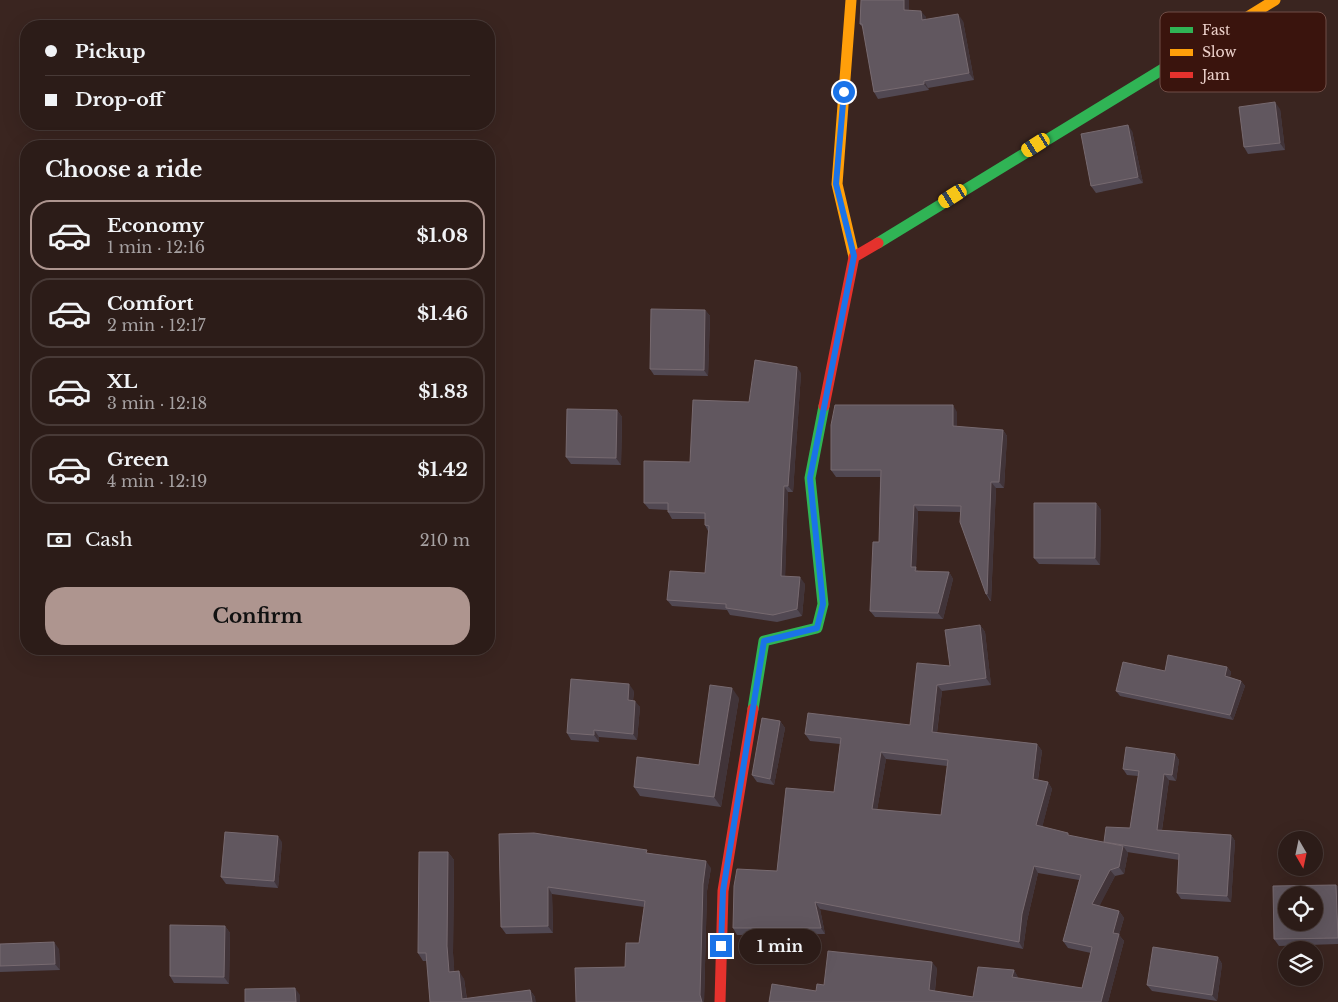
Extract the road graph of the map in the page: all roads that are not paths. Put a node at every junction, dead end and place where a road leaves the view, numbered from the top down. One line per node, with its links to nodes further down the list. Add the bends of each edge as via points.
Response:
1 (851, 0): 5 (street, via 836,184)
2 (1275, 0): 3 (street)
3 (1255, 12)
4 (1160, 70): 5 (street)
5 (854, 256): 6 (street, via 810,478 823,604 817,628 764,641 723,891)
6 (720, 1002)

